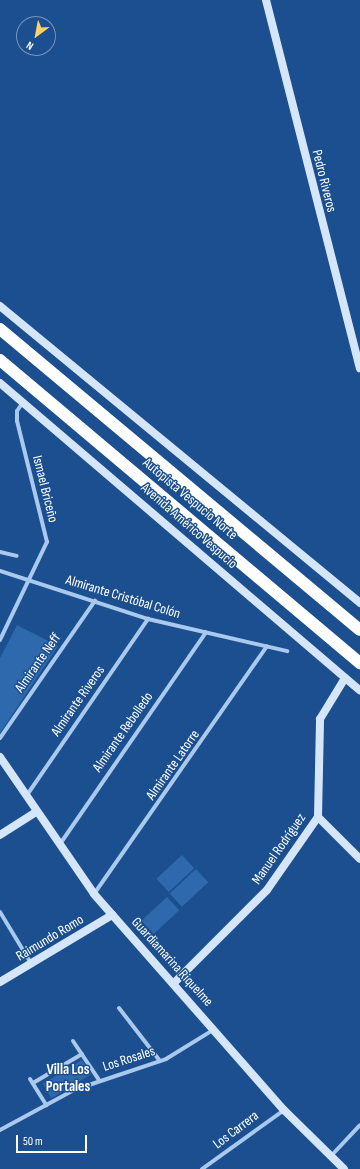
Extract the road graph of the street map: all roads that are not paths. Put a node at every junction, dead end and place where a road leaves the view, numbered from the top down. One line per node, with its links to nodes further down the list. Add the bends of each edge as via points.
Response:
1 (266, 0): 5 (street, Pedro Riveros)
2 (0, 306): 13 (street)
3 (0, 329): 15 (highway, Autopista Vespucio Norte)
4 (0, 360): 18 (highway, Autopista Vespucio Norte)
5 (360, 368)
6 (0, 383): 7 (street, Avenida Américo Vespucio)
7 (23, 402): 11 (street, Ismael Briceño, via 17,412 17,421 47,542); 23 (street, Avenida Américo Vespucio)
8 (0, 552): 9 (street)
9 (17, 556)
10 (0, 572): 11 (street, Almirante Cristóbal Colón)
11 (30, 579): 12 (street, Almirante Cristóbal Colón); 17 (street, Ismael Briceño)
12 (95, 601): 14 (street, Almirante Cristóbal Colón); 25 (street, Almirante Neff)
13 (360, 603)
14 (148, 619): 16 (street, Almirante Cristóbal Colón); 27 (street, Almirante Riveros)
15 (360, 630)
16 (206, 632): 19 (street, Almirante Cristóbal Colón); 31 (street, Almirante Rebolledo)
17 (0, 640)
18 (338, 644): 21 (highway, Autopista Vespucio Norte); 22 (highway)
19 (267, 646): 20 (street, Almirante Cristóbal Colón); 33 (street, Almirante Latorre)
20 (287, 651)
21 (360, 663)
22 (360, 668)
23 (345, 678): 24 (street, Avenida Américo Vespucio); 29 (street, Manuel Rodríguez, via 320,719)
24 (360, 690)
25 (0, 738)
26 (0, 757): 27 (street, Guardiamarina Riquelme)
27 (26, 796): 28 (street, Guardiamarina Riquelme)
28 (36, 812): 30 (street); 31 (street, Guardiamarina Riquelme)
29 (318, 817): 32 (street); 38 (street, Manuel Rodríguez, via 267,890)
30 (0, 835)
31 (59, 846): 33 (street, Guardiamarina Riquelme)
32 (360, 859)
33 (94, 894): 35 (street, Guardiamarina Riquelme)
34 (0, 912): 36 (street)
35 (112, 915): 36 (street, Raimundo Romo); 38 (street, Guardiamarina Riquelme)
36 (32, 966): 37 (street, Raimundo Romo)
37 (0, 982)
38 (175, 982): 40 (street, Guardiamarina Riquelme)
39 (119, 1008): 43 (street)
40 (215, 1029): 43 (street, Los Rosales); 48 (street, Guardiamarina Riquelme)
41 (73, 1041): 42 (street)
42 (82, 1054): 45 (street); 46 (street)
43 (160, 1061): 45 (street, Los Rosales)
44 (30, 1079): 46 (street)
45 (99, 1080): 47 (street, Los Rosales)
46 (33, 1084): 47 (street)
47 (46, 1105): 50 (street, Los Rosales)
48 (284, 1110): 51 (street, Guardiamarina Riquelme); 52 (street, Los Carrera)
49 (360, 1125): 51 (street)
50 (0, 1130)
51 (331, 1156): 53 (street, Guardiamarina Riquelme)
52 (202, 1169)
53 (344, 1169)

